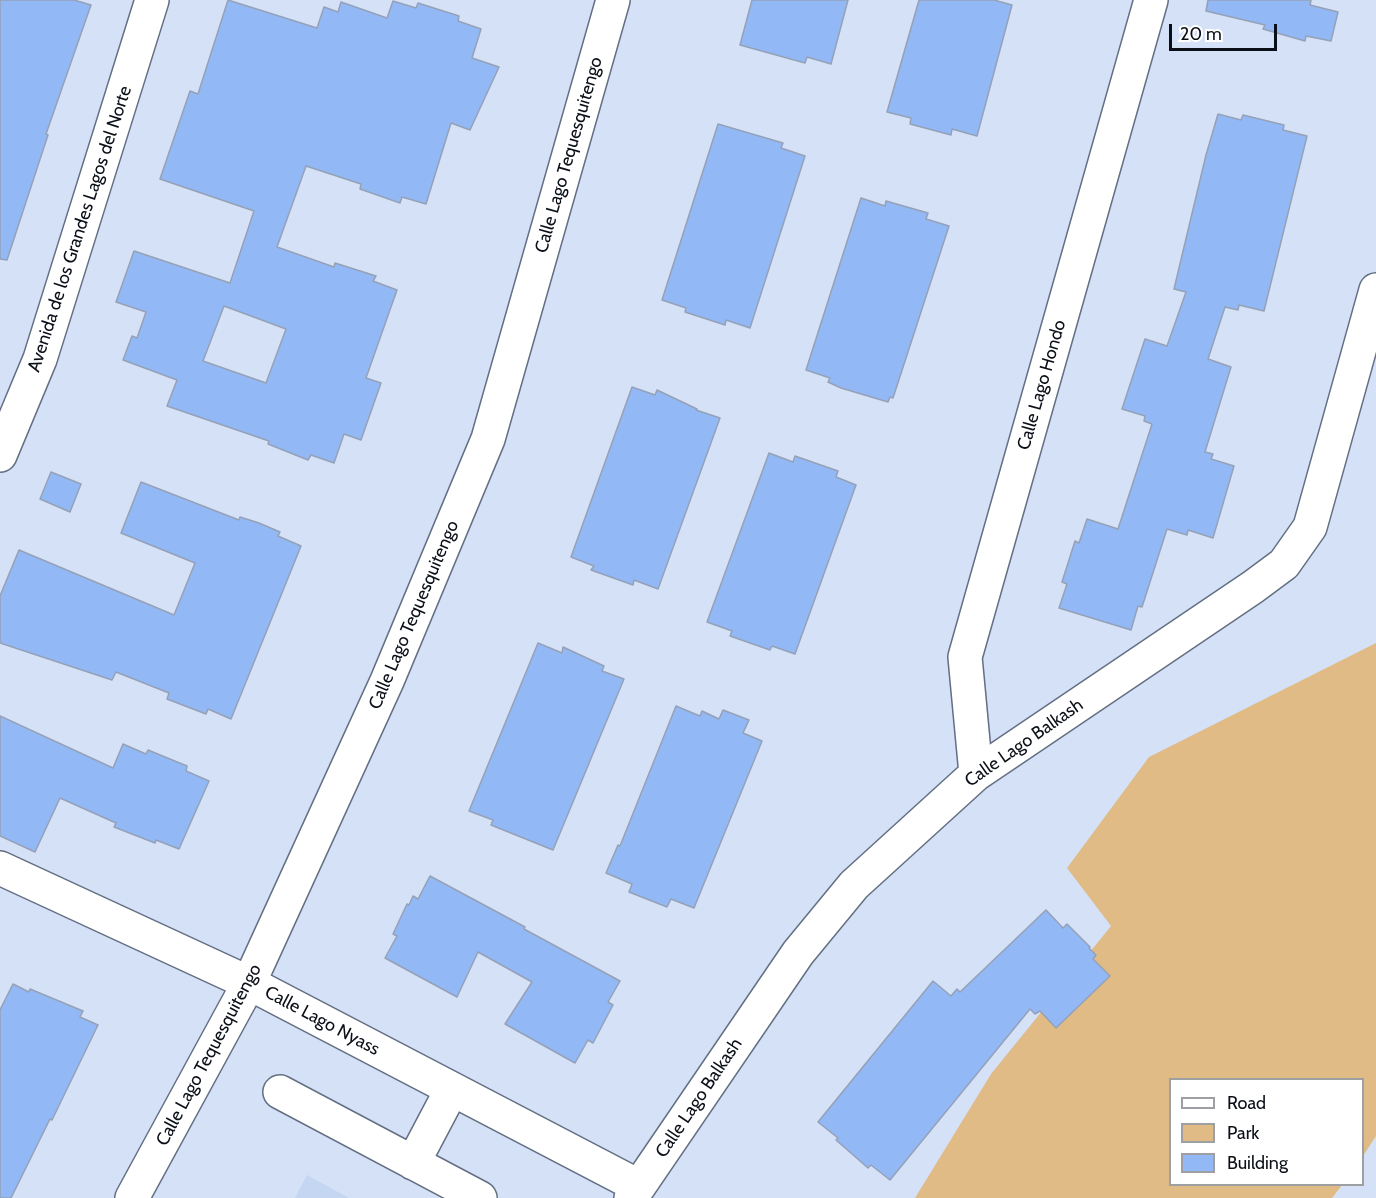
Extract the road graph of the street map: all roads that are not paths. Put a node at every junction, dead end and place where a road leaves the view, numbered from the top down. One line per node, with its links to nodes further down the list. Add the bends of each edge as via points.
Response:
1 (152, 0): 5 (street, Avenida de los Grandes Lagos del Norte, via 40,359)
2 (613, 0): 8 (street, Calle Lago Tequesquitengo, via 488,439 387,681)
3 (1151, 0): 6 (street, Calle Lago Hondo, via 965,657)
4 (1376, 290): 6 (street, Calle Lago Balkash, via 1310,527 1284,564)
5 (0, 455)
6 (976, 774): 12 (street, Calle Lago Balkash, via 854,885 798,953)
7 (0, 868): 8 (street, Calle Lago Nyass)
8 (249, 983): 9 (street, Calle Lago Nyass); 13 (street, Calle Lago Tequesquitengo)
9 (452, 1089): 11 (street); 12 (street, Calle Lago Nyass)
10 (280, 1092): 11 (street)
11 (413, 1163): 14 (street)
12 (635, 1192)
13 (132, 1198)
14 (480, 1198)

